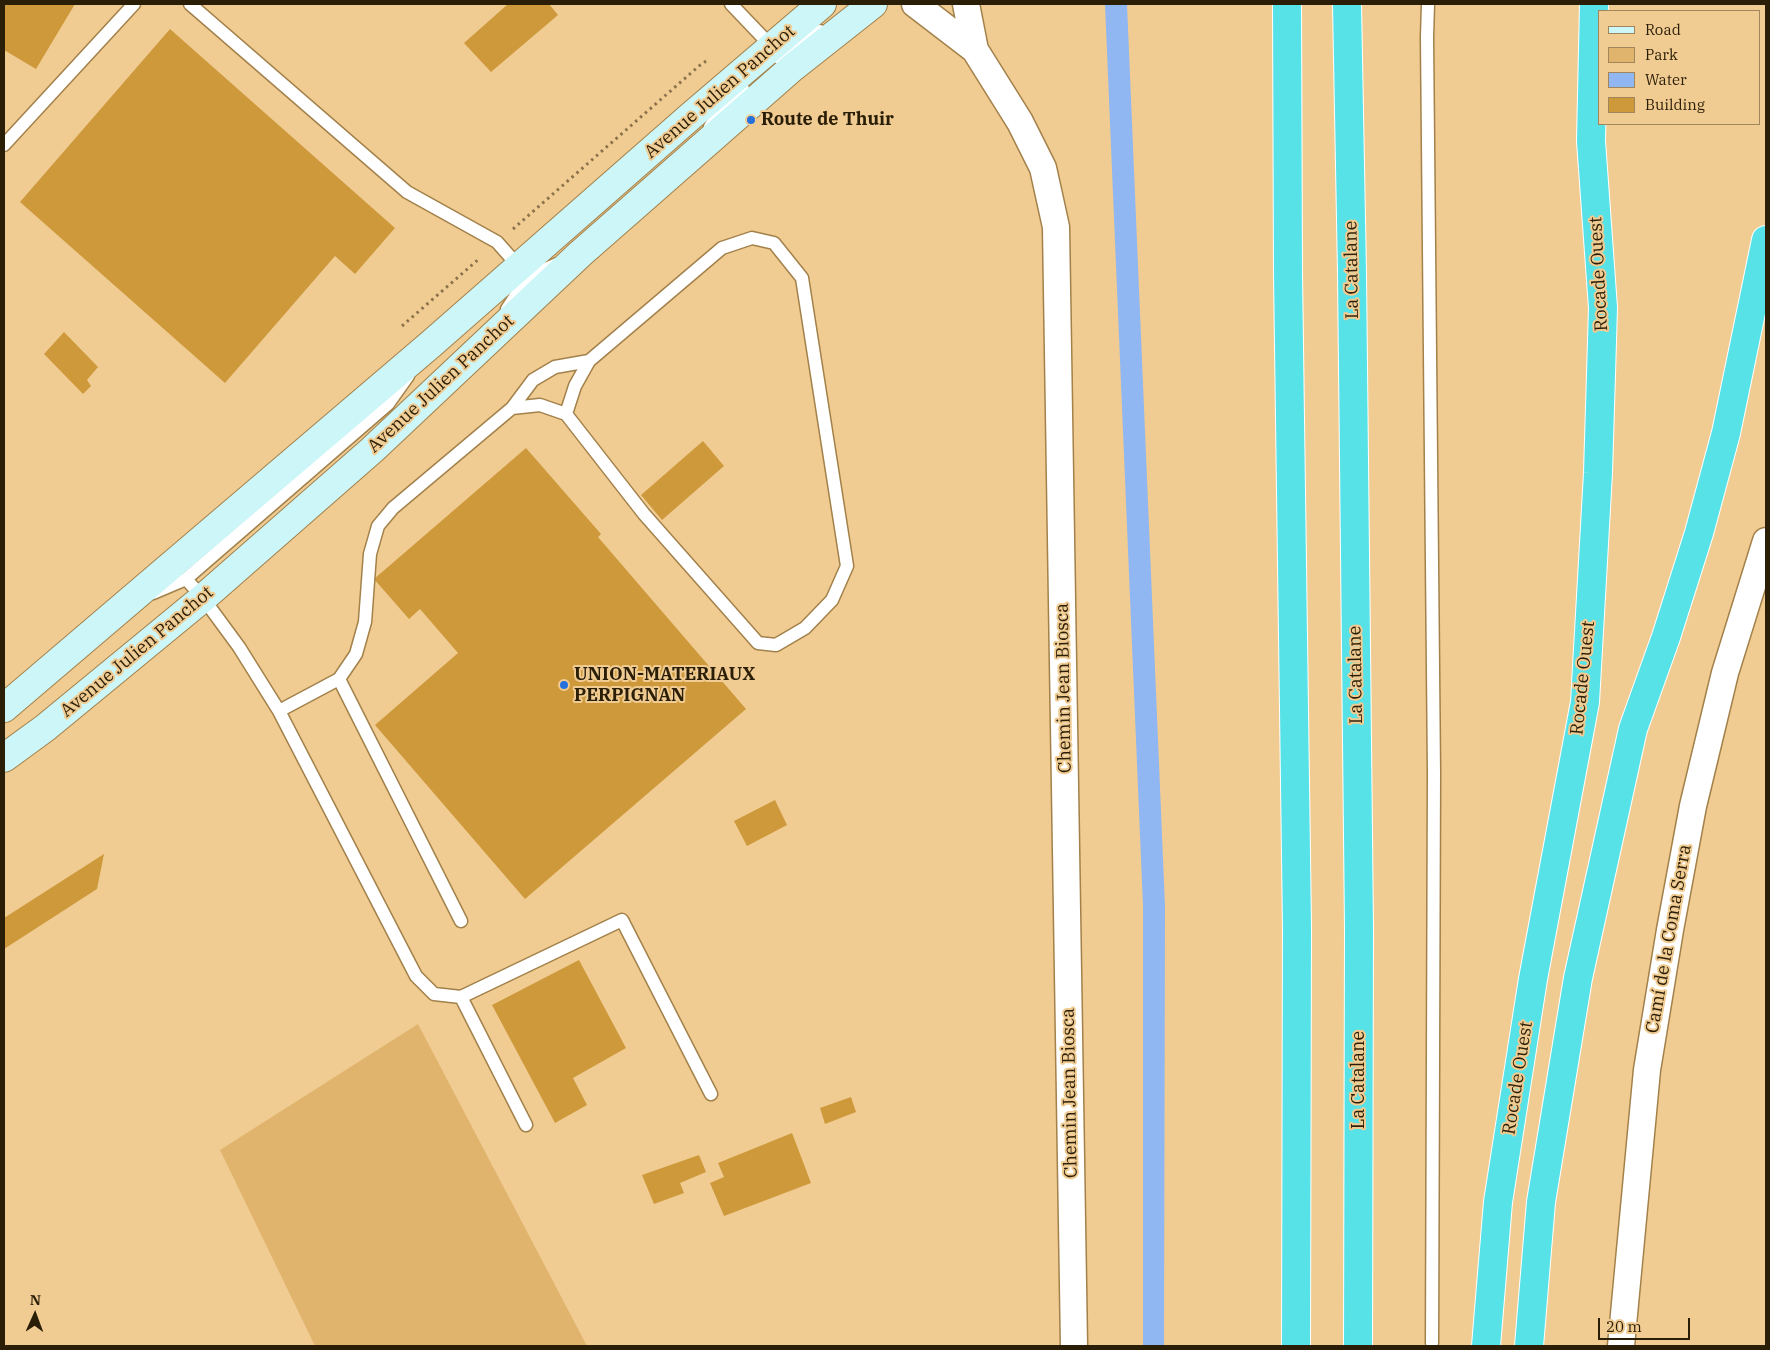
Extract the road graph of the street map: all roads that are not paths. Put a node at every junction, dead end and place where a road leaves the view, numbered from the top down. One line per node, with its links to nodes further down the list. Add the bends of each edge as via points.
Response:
1 (134, 4): 15 (lane)
2 (190, 4): 19 (lane, via 407,192 497,242)
3 (731, 4): 14 (lane)
4 (822, 4): 14 (main road, Avenue Julien Panchot)
5 (866, 4): 14 (lane)
6 (873, 4): 16 (main road, Avenue Julien Panchot, via 792,68)
7 (915, 4): 13 (street, Chemin Jean Biosca)
8 (966, 4): 13 (street, Chemin Jean Biosca)
9 (1287, 4): 38 (highway, via 1297,928)
10 (1347, 4): 39 (highway, La Catalane, via 1359,929)
11 (1428, 4): 36 (lane, via 1434,773)
12 (1594, 4): 40 (highway, Rocade Ouest, via 1591,141 1603,308 1598,473 1584,702 1533,979 1498,1202)
13 (975, 50): 37 (street, Chemin Jean Biosca, via 1020,122 1043,168 1056,227)
14 (775, 51): 16 (lane, via 725,105); 19 (main road, Avenue Julien Panchot)
15 (4, 145)
16 (686, 161): 18 (main road, Avenue Julien Panchot)
17 (1766, 240): 41 (highway, via 1726,433 1699,533 1633,729 1578,978 1542,1202)
18 (580, 254): 19 (lane); 21 (main road, Avenue Julien Panchot)
19 (524, 272): 20 (main road, Avenue Julien Panchot); 21 (lane)
20 (431, 344): 26 (lane, via 388,404); 27 (main road, Avenue Julien Panchot)
21 (481, 346): 26 (main road, Avenue Julien Panchot, via 372,450)
22 (589, 361): 23 (lane, via 555,367 532,380); 24 (lane, via 574,386); 24 (lane, via 722,248 752,238 774,243 802,278 847,566 832,600 805,628 776,645 758,643 644,514)
23 (512, 408): 24 (lane, via 540,405); 28 (lane, via 393,508 378,526 370,554 365,622 356,654)
24 (566, 414)
25 (1766, 541): 42 (street, Camí de la Coma Serra, via 1718,701 1692,806 1647,1070)
26 (194, 588): 27 (lane); 30 (lane, via 239,646); 31 (main road, Avenue Julien Panchot, via 45,728)
27 (125, 606): 29 (main road, Avenue Julien Panchot)
28 (339, 679): 30 (lane); 32 (lane)
29 (4, 708)
30 (279, 711): 33 (lane, via 416,976 434,994)
31 (4, 758)
32 (461, 921)
33 (461, 997): 34 (lane, via 622,920); 35 (lane)
34 (711, 1094)
35 (526, 1125)
36 (1432, 1343)
37 (1074, 1346)
38 (1296, 1346)
39 (1358, 1346)
40 (1486, 1346)
41 (1530, 1346)
42 (1621, 1346)

